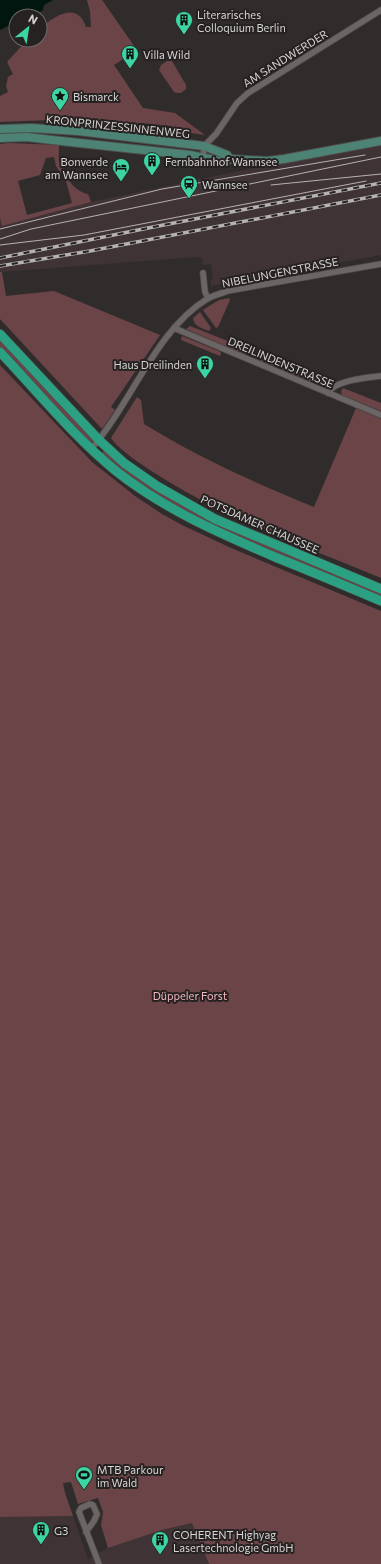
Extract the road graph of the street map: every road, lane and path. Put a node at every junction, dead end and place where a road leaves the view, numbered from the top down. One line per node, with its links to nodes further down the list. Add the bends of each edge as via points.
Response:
1 (381, 10): 7 (street, AM SANDWERDER, via 248,93 237,103 216,134)
2 (0, 129): 3 (main road, KRONPRINZESSINNENWEG)
3 (53, 129): 5 (main road); 7 (main road, KRONPRINZESSINNENWEG)
4 (0, 138): 5 (main road, KRONPRINZESSINNENWEG)
5 (52, 140): 8 (main road, KRONPRINZESSINNENWEG)
6 (381, 141): 9 (main road, KRONPRINZESSINNENWEG, via 284,159)
7 (204, 146): 8 (street); 9 (main road, KRONPRINZESSINNENWEG)
8 (202, 157): 9 (main road, KRONPRINZESSINNENWEG, via 224,162)
9 (230, 159)
10 (381, 264): 12 (street, NIBELUNGENSTRASSE, via 227,292)
11 (203, 273): 12 (street)
12 (208, 298): 13 (street, NIBELUNGENSTRASSE)
13 (174, 328): 17 (street, DREILINDENSTRASSE); 19 (street, NIBELUNGENSTRASSE)
14 (0, 334): 19 (main road, POTSDAMER CHAUSSEE)
15 (0, 352): 20 (main road, POTSDAMER CHAUSSEE)
16 (381, 376): 17 (street, via 342,383 330,389)
17 (328, 393): 18 (street, DREILINDENSTRASSE)
18 (381, 415)
19 (99, 440): 20 (street, NIBELUNGENSTRASSE); 21 (main road, POTSDAMER CHAUSSEE, via 124,463 196,510)
20 (91, 449): 22 (main road, POTSDAMER CHAUSSEE, via 141,489 188,518 227,537)
21 (381, 589)
22 (381, 601)
23 (86, 1532): 23 (street, via 97,1514 90,1504 81,1508 79,1512); 24 (street)
24 (99, 1564)

